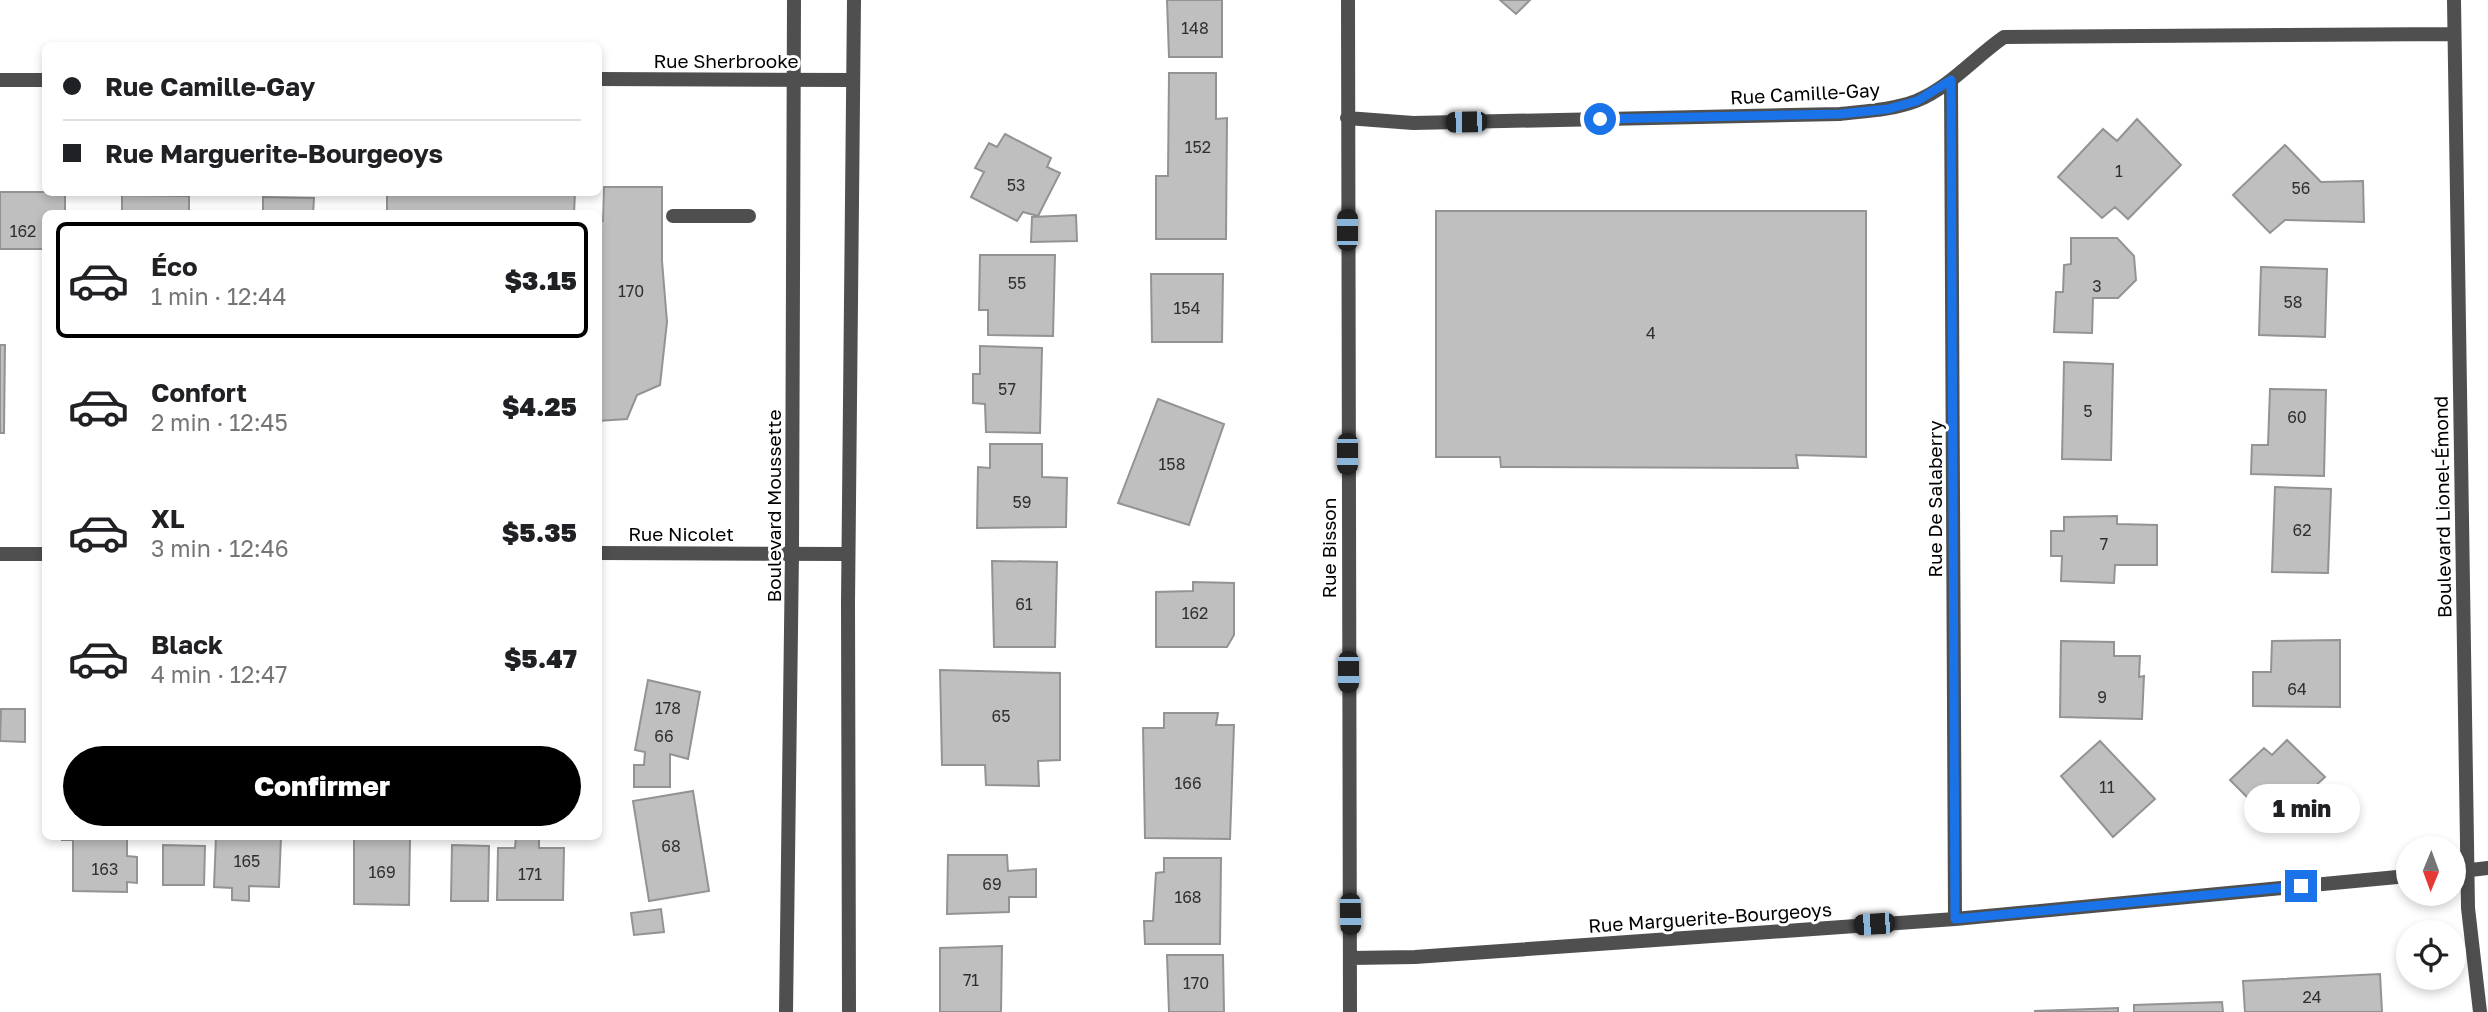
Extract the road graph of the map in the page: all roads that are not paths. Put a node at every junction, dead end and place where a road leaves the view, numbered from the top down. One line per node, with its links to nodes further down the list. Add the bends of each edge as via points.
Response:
1 (794, 0): 9 (street, Boulevard Moussette)
2 (853, 0): 10 (street)
3 (1348, 0): 12 (street, Rue Bisson)
4 (2454, 0): 5 (street, Boulevard Lionel-Émond)
5 (2454, 34): 11 (street, Rue Camille-Gay, via 2004,37); 20 (street, Boulevard Lionel-Émond)
6 (602, 79): 9 (street, Rue Sherbrooke)
7 (0, 80): 8 (street)
8 (42, 80)
9 (794, 80): 10 (street, Rue Sherbrooke); 16 (street, Boulevard Moussette)
10 (853, 80): 19 (street)
11 (1951, 80): 12 (street, Rue Camille-Gay, via 1917,101 1840,114 1413,123); 25 (street, Rue De Salaberry)
12 (1347, 118): 26 (street, Rue Bisson)
13 (673, 216): 14 (street)
14 (749, 216)
15 (602, 553): 16 (street, Rue Nicolet)
16 (792, 553): 19 (street, Rue Nicolet); 27 (street, Boulevard Moussette)
17 (0, 554): 18 (street)
18 (42, 554)
19 (848, 554): 28 (street)
20 (2460, 836)
21 (2488, 868): 22 (street)
22 (2466, 870)
23 (2396, 877): 25 (street, Rue Marguerite-Bourgeoys)
24 (2466, 899): 30 (street, Boulevard Lionel-Émond)
25 (1955, 919): 26 (street, Rue Marguerite-Bourgeoys)
26 (1350, 958): 29 (street, Rue Bisson)
27 (786, 1012)
28 (849, 1012)
29 (1350, 1012)
30 (2480, 1012)

